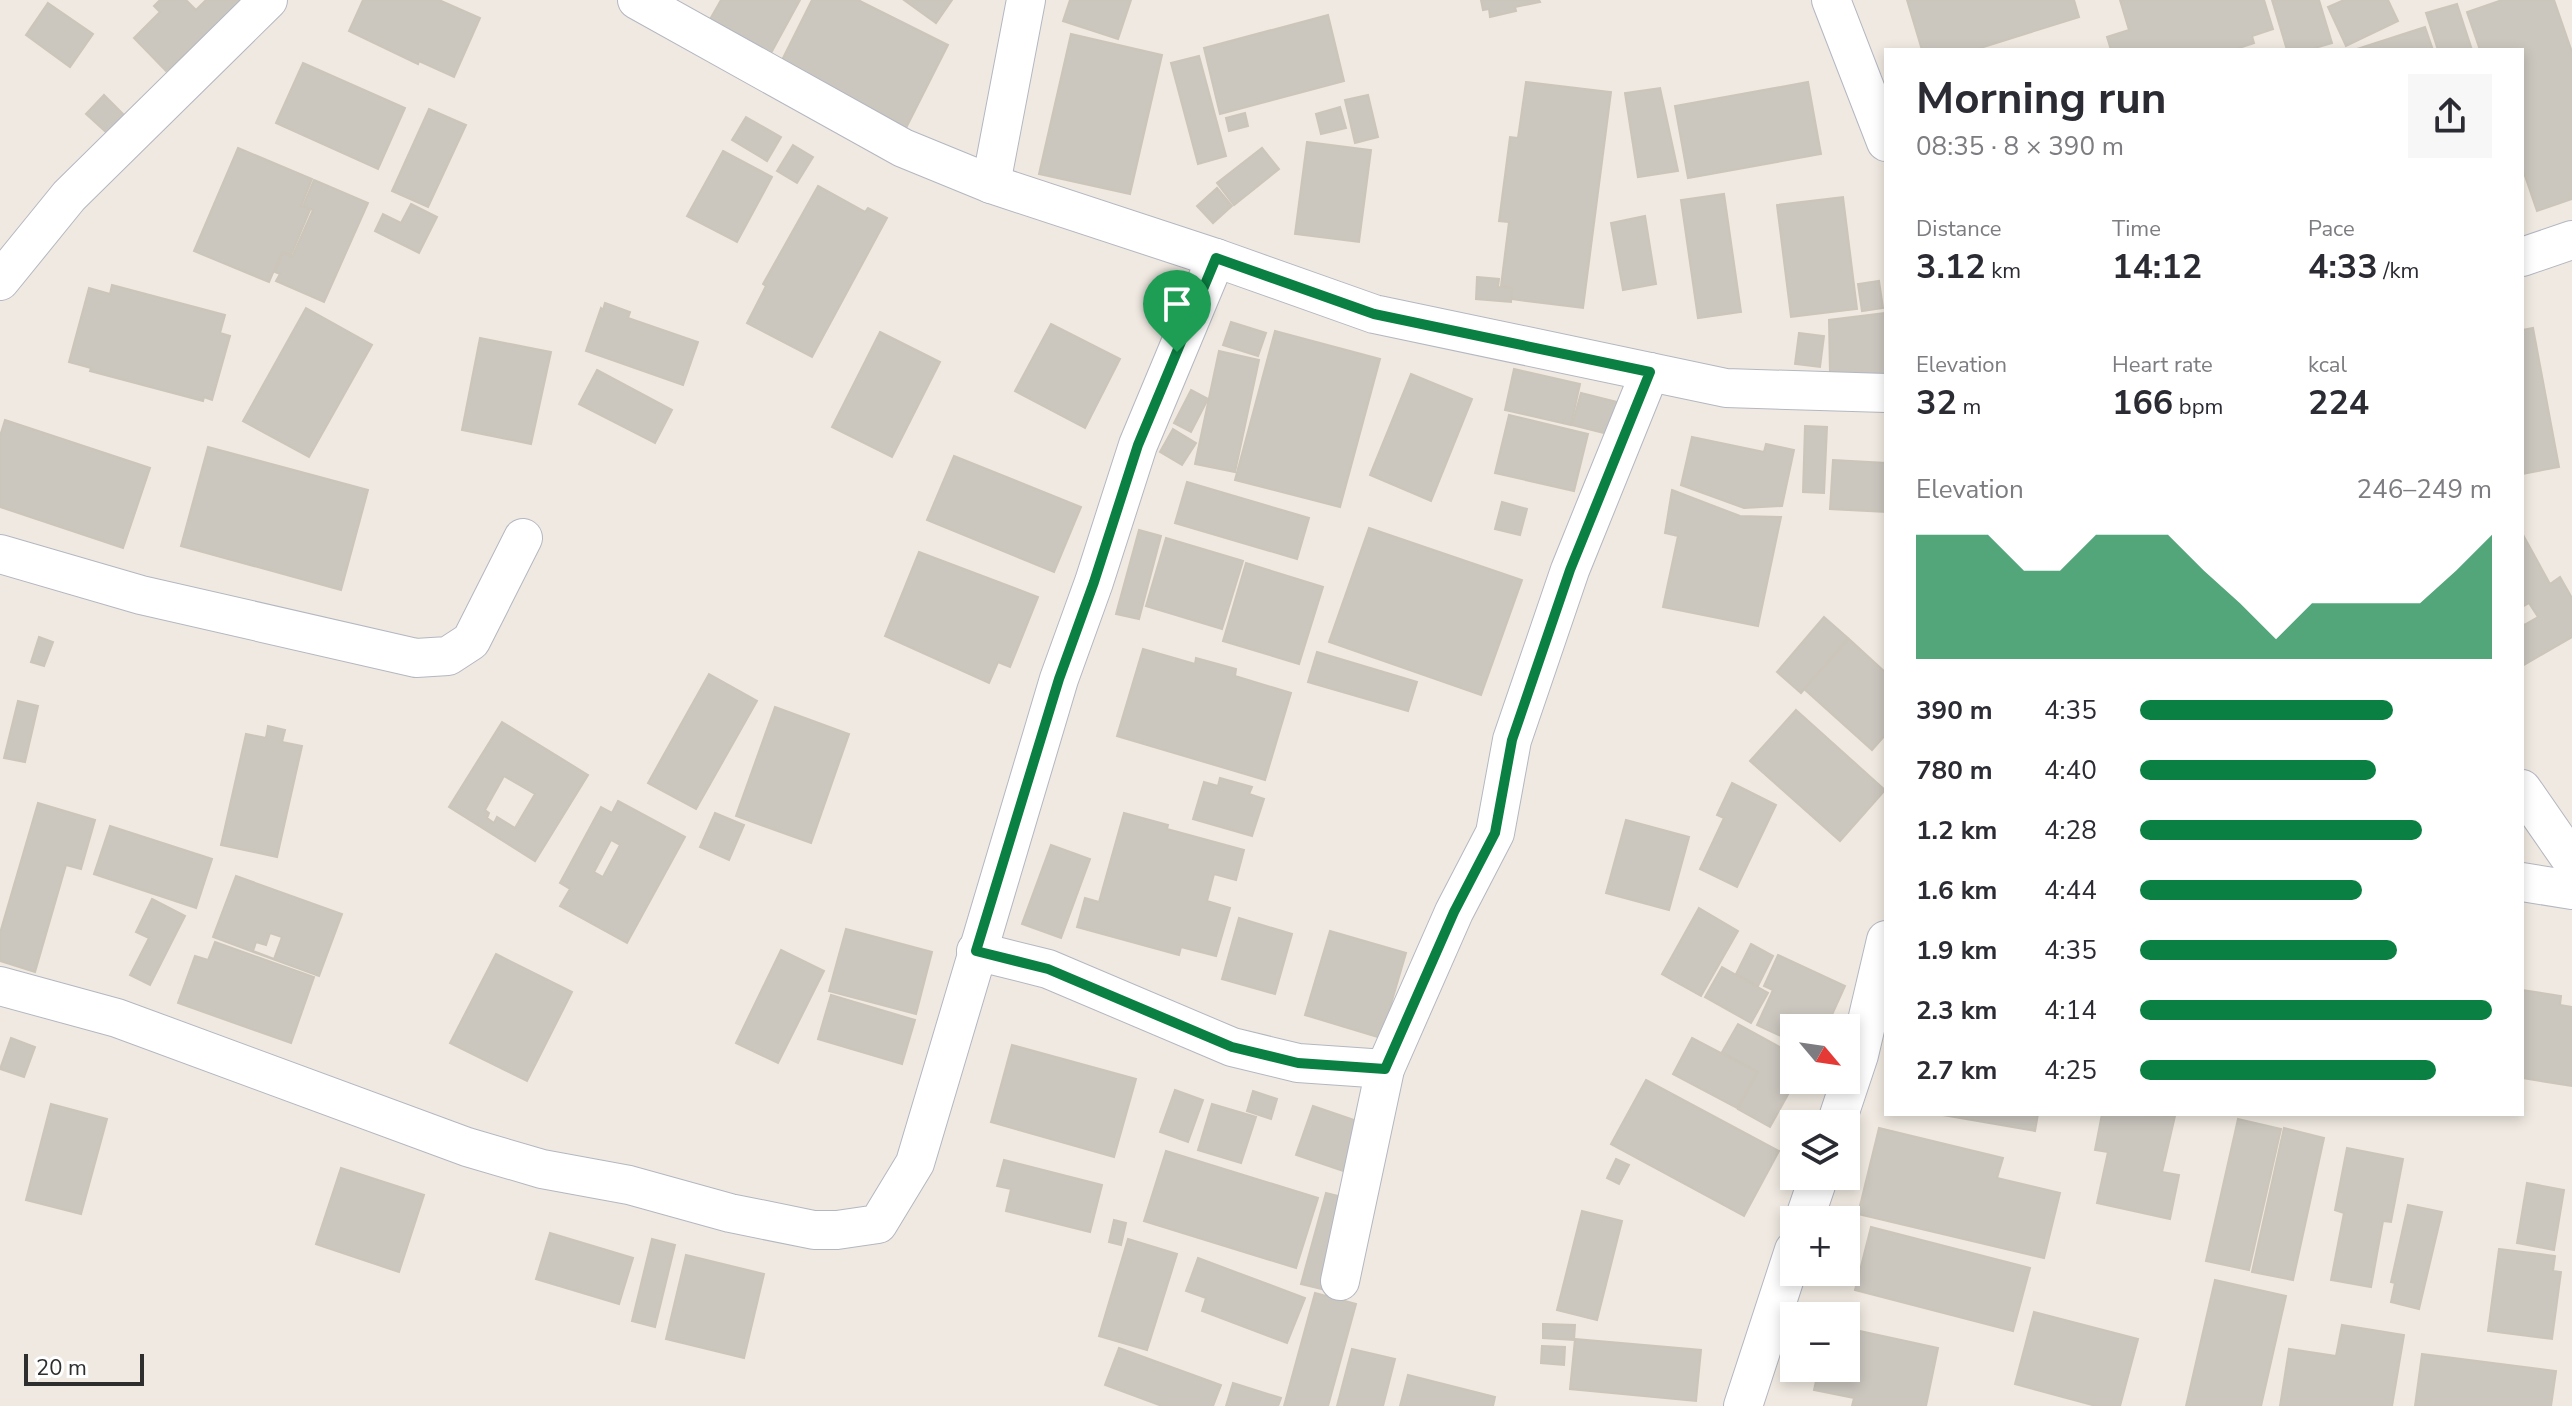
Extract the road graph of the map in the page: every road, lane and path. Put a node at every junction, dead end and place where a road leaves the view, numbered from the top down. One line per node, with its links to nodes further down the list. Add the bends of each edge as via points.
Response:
1 (268, 0): 10 (street, via 69,196)
2 (637, 0): 6 (street, via 903,148)
3 (1026, 0): 6 (street)
4 (1831, 0): 5 (street)
5 (1884, 137)
6 (991, 184): 9 (street)
7 (2572, 240): 8 (street)
8 (2524, 256)
9 (1216, 258): 11 (street, via 1374,314); 20 (street, via 1138,445)
10 (0, 281)
11 (1650, 372): 12 (street, via 1726,388); 22 (street, via 1570,570 1512,740 1495,833)
12 (1884, 393)
13 (523, 538): 14 (street, via 471,641 448,656 416,658 141,595)
14 (0, 554)
15 (2524, 792): 16 (street)
16 (2572, 861)
17 (2524, 882): 18 (street)
18 (2572, 890)
19 (1884, 949): 23 (street)
20 (976, 951): 21 (street, via 915,1163 878,1224 837,1230 730,1213 629,1185 542,1169 467,1147 117,1018); 22 (street, via 1048,969 1232,1047 1298,1063)
21 (0, 986)
22 (1385, 1069): 24 (street)
23 (1841, 1110)
24 (1340, 1281)
25 (1782, 1286): 26 (street)
26 (1743, 1406)

